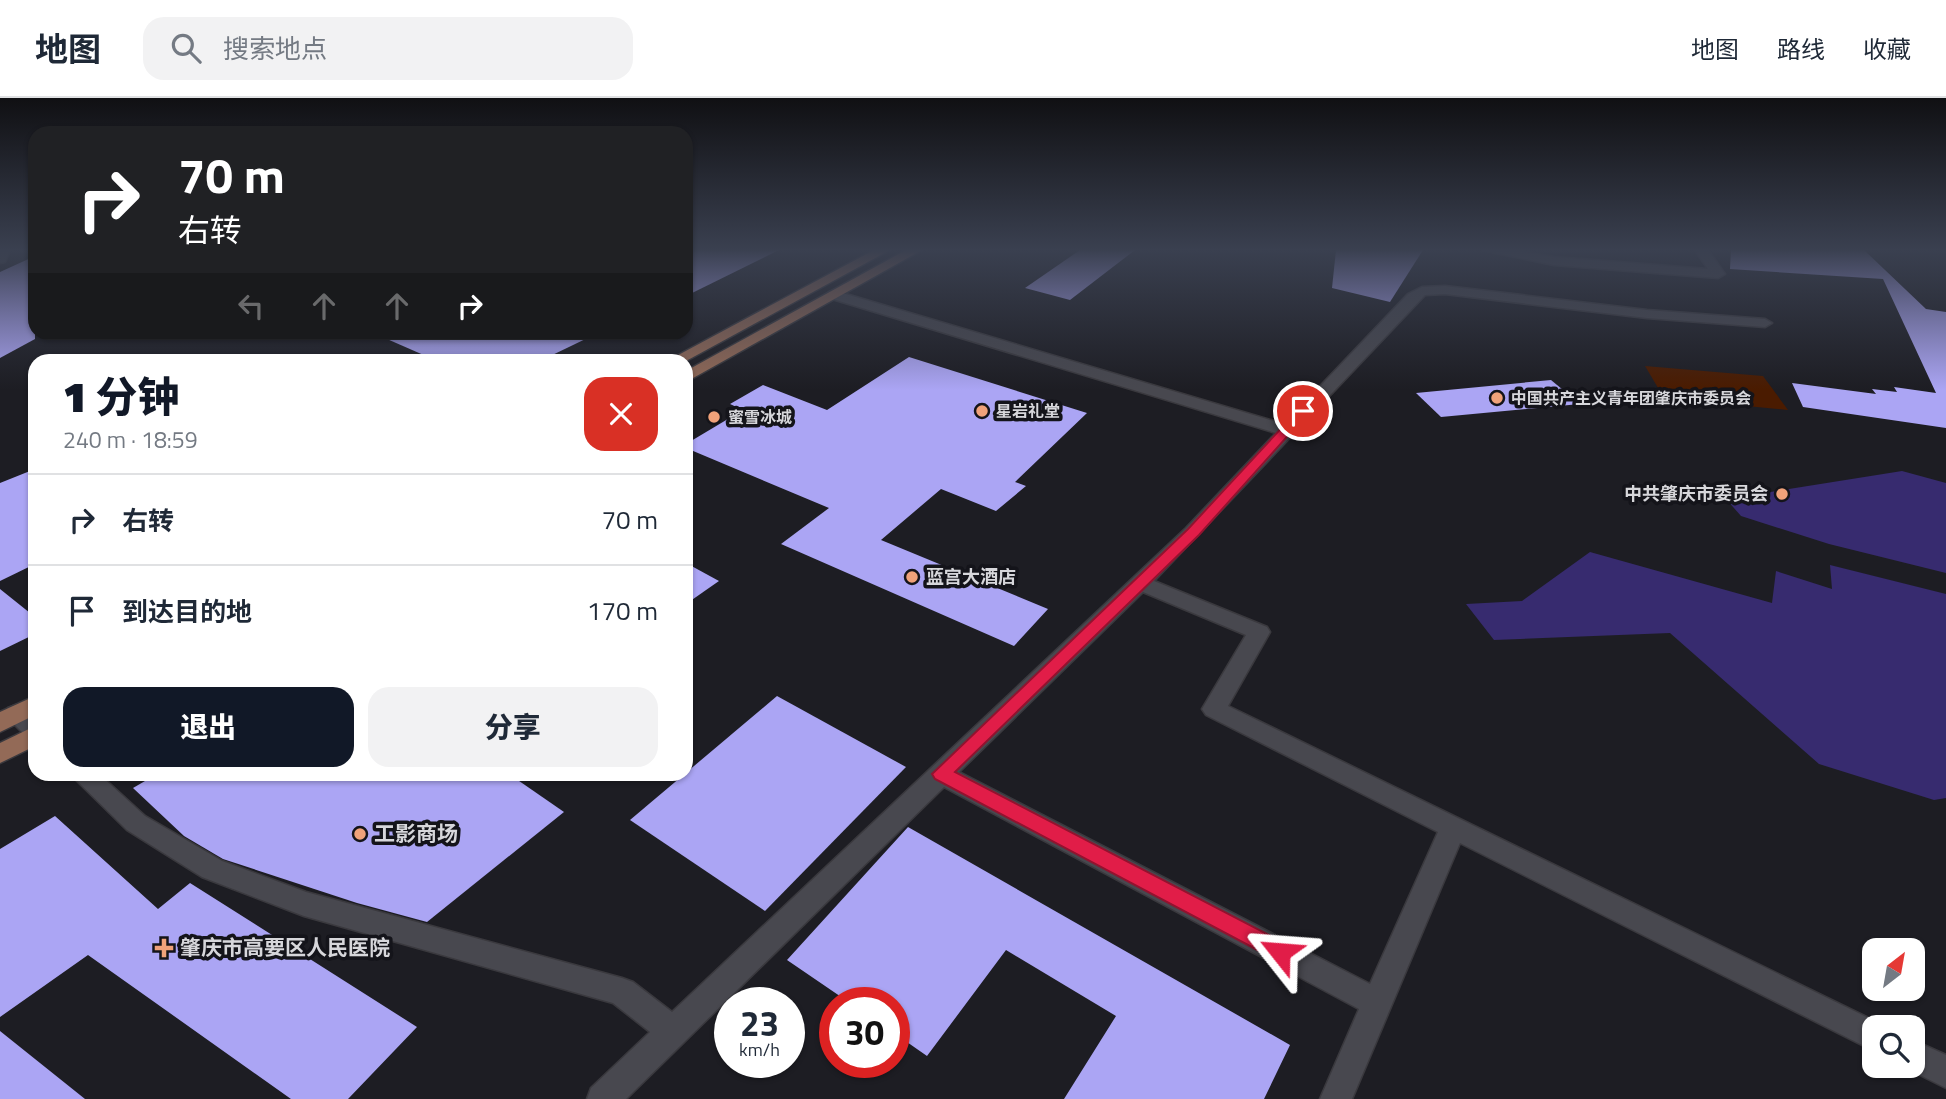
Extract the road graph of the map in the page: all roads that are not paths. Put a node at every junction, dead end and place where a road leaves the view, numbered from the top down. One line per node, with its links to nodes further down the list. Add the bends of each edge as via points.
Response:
1 (796, 297): 7 (main road)
2 (831, 297): 8 (main road)
3 (840, 297): 9 (street)
4 (1413, 297): 9 (street)
5 (1502, 297): 6 (street)
6 (1765, 323)
7 (688, 354)
8 (693, 373)
9 (1285, 430): 10 (street)
10 (1140, 583): 13 (street); 15 (street, via 1259,632 1214,709)
11 (28, 737): 12 (main road)
12 (0, 754)
13 (941, 774): 16 (street); 18 (street)
14 (91, 781): 18 (street, via 136,823 212,869 304,904 622,992)
15 (1453, 828): 16 (street); 17 (street)
16 (1377, 1003): 22 (street)
17 (1862, 1030)
18 (673, 1031): 21 (street)
19 (1925, 1061): 20 (street)
20 (1946, 1072)
21 (603, 1099)
22 (1336, 1099)

